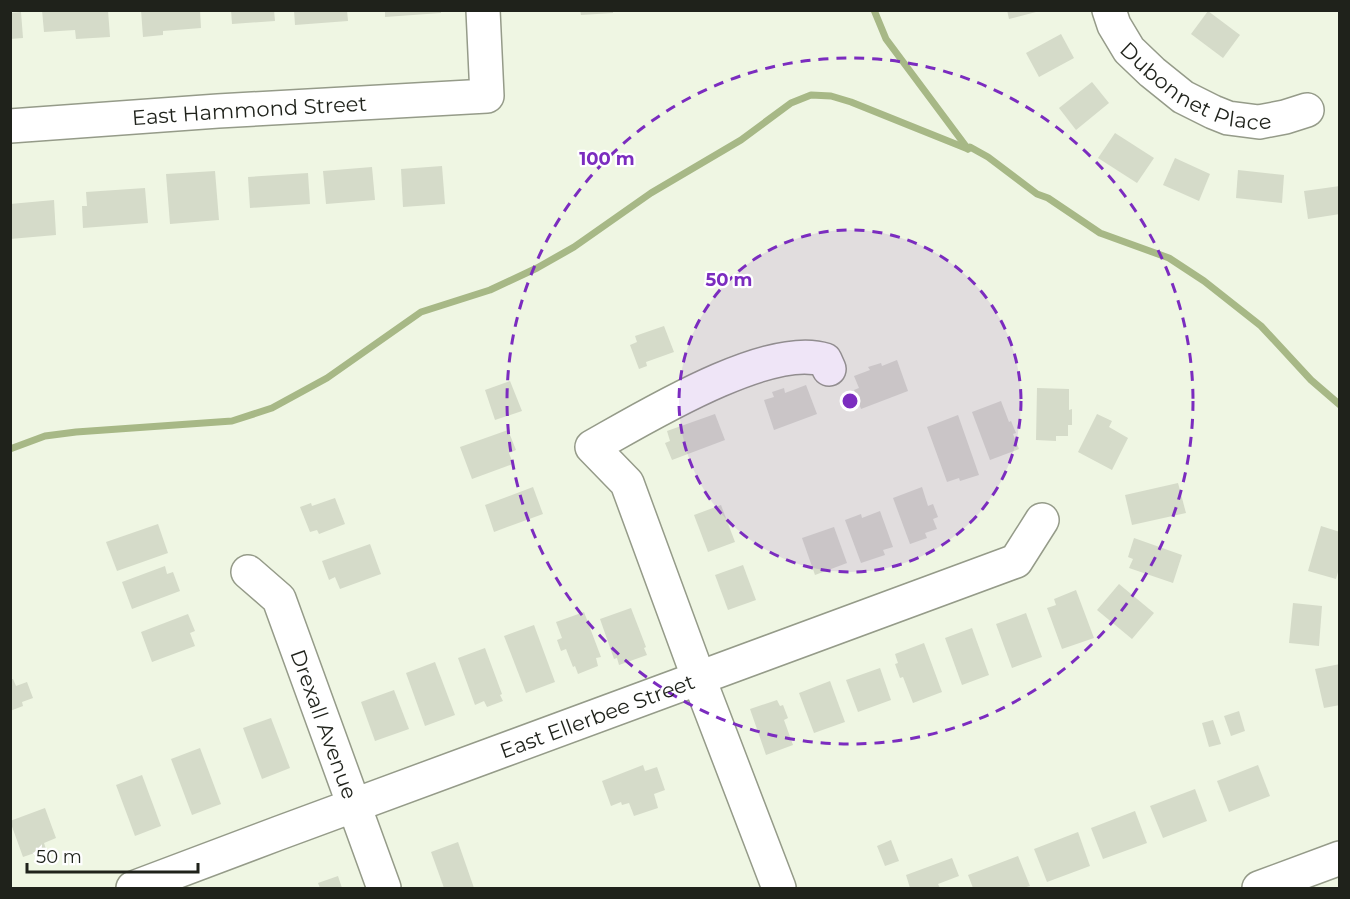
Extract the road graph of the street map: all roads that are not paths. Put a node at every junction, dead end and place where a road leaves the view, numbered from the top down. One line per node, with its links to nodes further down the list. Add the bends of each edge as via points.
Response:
1 (483, 10): 4 (street, East Hammond Street, via 487,96)
2 (1109, 10): 3 (street, Dubonnet Place, via 1129,50 1183,97 1228,118 1259,122)
3 (1307, 110)
4 (10, 126)
5 (829, 369): 8 (street, via 825,360 815,356 786,358 735,373 668,404 592,447 627,483)
6 (1042, 520): 8 (street, East Ellerbee Street, via 1016,561)
7 (248, 572): 9 (street, Drexall Avenue, via 279,599)
8 (699, 679): 9 (street, East Ellerbee Street); 13 (street)
9 (354, 806): 11 (street, East Ellerbee Street); 12 (street, Drexall Avenue)
10 (1340, 858): 14 (street)
11 (133, 888)
12 (384, 888)
13 (779, 888)
14 (1259, 888)

